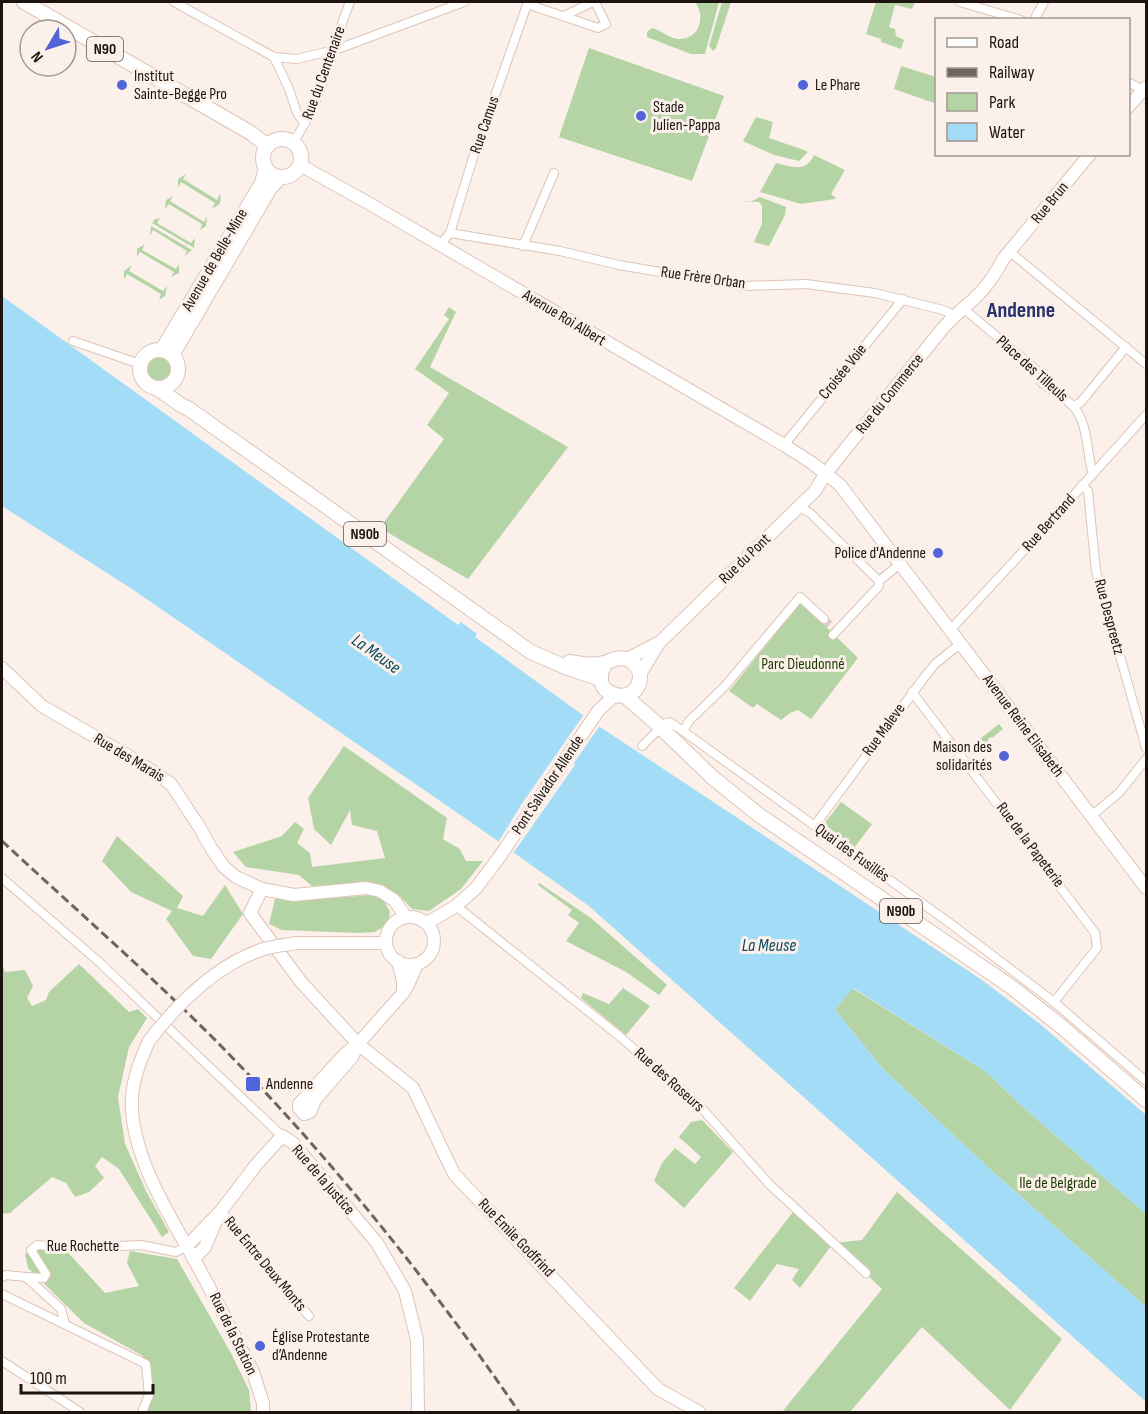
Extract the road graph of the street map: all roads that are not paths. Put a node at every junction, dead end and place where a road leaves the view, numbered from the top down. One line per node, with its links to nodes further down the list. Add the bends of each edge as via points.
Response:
1 (24, 2): 20 (main road, N90)
2 (174, 2): 14 (street)
3 (350, 2): 13 (street, Rue du Centenaire)
4 (464, 2): 13 (street)
5 (594, 2): 10 (street, Rue Camus); 10 (street, Rue Camus, via 606,24 598,28)
6 (960, 2): 9 (street)
7 (1044, 2): 12 (street)
8 (528, 3): 10 (street, Rue Camus); 26 (street, Rue Camus)
9 (992, 15): 11 (street)
10 (564, 16)
11 (1009, 18)
12 (1035, 18)
13 (335, 50): 14 (street, via 296,59); 18 (street, Rue du Centenaire)
14 (274, 57): 18 (street)
15 (1130, 83): 16 (street)
16 (1145, 89): 17 (main road)
17 (1130, 106)
18 (305, 124): 19 (street, Rue du Centenaire)
19 (293, 142): 20 (main road, via 280,139); 22 (main road, via 301,152)
20 (268, 146): 23 (main road, via 263,157)
21 (1088, 156): 29 (main road, Rue Brun)
22 (300, 165): 25 (main road, via 292,175); 27 (main road, Avenue Roi Albert)
23 (266, 168): 25 (main road); 34 (main road, Avenue de Belle-Mine, via 262,183)
24 (554, 173): 28 (street)
25 (280, 177): 34 (main road, Avenue de Belle-Mine)
26 (450, 233): 27 (street, Rue Camus); 28 (street, Rue Frère Orban)
27 (440, 245): 42 (main road, Avenue Roi Albert)
28 (523, 246): 30 (street, Rue Frère Orban, via 712,281 743,285 806,284)
29 (1010, 252): 31 (main road, Rue Brun, via 977,297); 33 (street)
30 (903, 299): 31 (street, Rue Frère Orban); 42 (street, Croisée Voie)
31 (958, 312): 39 (street, Place des Tilleuls, via 1040,373 1041,382); 43 (main road, Rue du Commerce)
32 (73, 341): 35 (street)
33 (1126, 347): 36 (street); 39 (street, Place des Tilleuls)
34 (167, 353): 35 (main road, via 148,353); 37 (main road, via 178,364)
35 (140, 364): 38 (main road, via 141,378)
36 (1146, 364)
37 (175, 380): 38 (main road); 40 (main road, N90b)
38 (158, 389): 40 (main road, N90b)
39 (1074, 406): 44 (street, Place des Tilleuls)
40 (189, 409): 56 (main road, N90b, via 517,642)
41 (1146, 415): 44 (street, Rue Bertrand)
42 (784, 445): 43 (main road, Avenue Roi Albert)
43 (826, 473): 46 (main road, Rue du Pont); 47 (main road, Avenue Reine Elisabeth, via 840,485)
44 (1092, 474): 45 (street, Rue Bertrand)
45 (1082, 485): 50 (street, Rue Bertrand); 64 (street, Rue Despreetz, via 1088,491 1096,571)
46 (800, 507): 48 (street); 52 (main road, Rue du Pont)
47 (900, 564): 48 (street); 50 (main road, Avenue Reine Elisabeth)
48 (879, 581): 51 (street, via 879,586)
49 (824, 619): 62 (street, via 800,597)
50 (951, 629): 53 (main road, Avenue Reine Elisabeth)
51 (834, 631)
52 (659, 643): 54 (main road, Rue du Pont); 58 (main road, Rue du Pont)
53 (961, 643): 60 (street, Rue Maleve, via 935,664); 66 (main road, Avenue Reine Elisabeth)
54 (627, 659): 55 (main road, via 620,657); 58 (main road, via 633,662)
55 (607, 662): 56 (main road, N90b); 59 (main road, via 601,673)
56 (559, 663): 59 (main road, N90b)
57 (2, 668): 70 (main road, Rue des Marais, via 42,706 171,784 224,867)
58 (638, 681): 59 (main road); 61 (main road, N90b)
59 (611, 690): 61 (main road, N90b); 71 (main road, Pont Salvador Allende, via 498,859)
60 (912, 692): 67 (street, Rue Maleve); 78 (street, Rue de la Papeterie, via 1095,933 1097,948)
61 (659, 726): 62 (street, Quai des Fusillés, via 670,722); 63 (street); 81 (main road, N90b, via 697,764 759,815 1010,986)
62 (683, 731): 67 (street, Quai des Fusillés)
63 (642, 746)
64 (1146, 748)
65 (1146, 759): 66 (street, via 1119,793)
66 (1091, 816): 69 (main road, Avenue Reine Elisabeth)
67 (815, 825): 78 (street, Quai des Fusillés)
68 (2, 878): 82 (street, Rue de la Justice, via 98,961)
69 (1146, 888)
70 (262, 889): 72 (main road, Rue des Marais, via 294,895 366,888 394,900); 79 (main road, via 250,913 301,982)
71 (456, 906): 73 (main road, Pont Salvador Allende); 86 (street, Rue des Roseurs, via 698,1104 770,1185)
72 (405, 917): 73 (main road); 74 (main road, via 395,922)
73 (427, 923): 76 (main road, via 432,931 433,950)
74 (386, 943): 75 (main road); 84 (main road, Rue de la Station, bridge, via 296,943 240,959 217,973 167,1018 150,1041 138,1065 131,1110 145,1164)
75 (398, 961): 76 (main road); 77 (main road)
76 (417, 964): 77 (main road)
77 (402, 993): 79 (main road)
78 (1054, 1002): 80 (street, Quai des Fusillés)
79 (358, 1044): 79 (main road, via 299,1104 304,1114 310,1112); 97 (main road, Rue Emile Godfrind, via 413,1088 453,1174 658,1389)
80 (1146, 1081)
81 (1146, 1100)
82 (282, 1136): 83 (main road); 96 (main road, Rue de la Justice, via 292,1142 377,1243 405,1291 417,1340)
83 (221, 1211): 84 (main road); 85 (main road, via 205,1248); 90 (street, Rue Entre Deux Monts)
84 (187, 1246): 85 (main road, Rue de la Station); 88 (street, Rue Rochette, via 176,1252 141,1245 37,1245 31,1250 46,1274 44,1278)
85 (194, 1259): 95 (main road, Rue de la Station, via 253,1372)
86 (866, 1273)
87 (2, 1277): 88 (street)
88 (26, 1277): 91 (street, via 61,1309)
89 (2, 1294): 91 (street)
90 (309, 1316)
91 (65, 1324): 94 (street, via 146,1364 149,1395)
92 (2, 1361): 93 (street)
93 (80, 1413)
94 (142, 1413)
95 (263, 1413)
96 (418, 1413)
97 (699, 1413)

